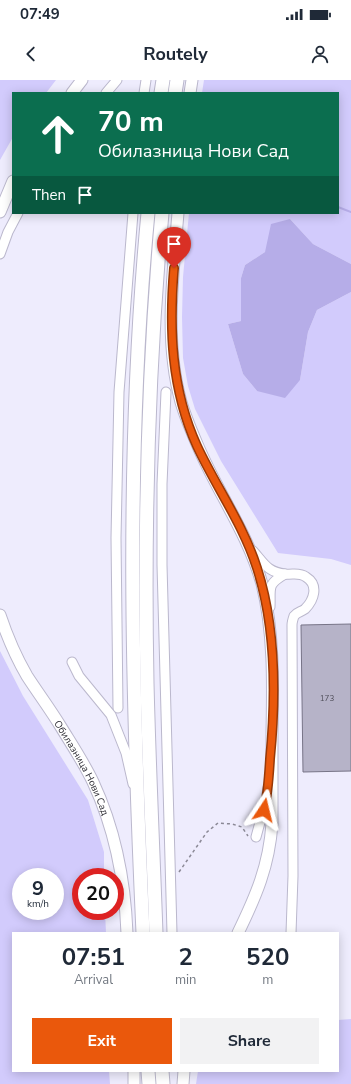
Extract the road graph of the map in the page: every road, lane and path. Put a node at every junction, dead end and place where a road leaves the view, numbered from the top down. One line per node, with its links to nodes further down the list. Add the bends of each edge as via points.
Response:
1 (82, 80): 7 (main road)
2 (117, 80): 8 (lane)
3 (146, 80): 9 (lane)
4 (163, 80): 10 (highway)
5 (177, 80): 11 (highway)
6 (192, 80): 12 (main road)
7 (73, 92)
8 (107, 92)
9 (144, 92)
10 (162, 92)
11 (175, 92)
12 (190, 92)
13 (12, 182): 14 (main road)
14 (0, 212)
15 (17, 214): 20 (lane)
16 (133, 214): 27 (lane, via 119,392 116,538)
17 (148, 214): 29 (highway, via 136,383 133,470 133,682)
18 (162, 214): 34 (highway, via 150,388 146,523 147,683)
19 (178, 214): 22 (main road, via 171,320 172,348 181,402 197,445)
20 (0, 254)
21 (166, 392): 31 (lane, via 162,565)
22 (250, 549): 23 (lane, via 267,568); 25 (main road, via 262,585)
23 (286, 574): 25 (lane, via 271,585); 37 (lane, via 296,573 305,576 312,582 314,590 308,605 294,616 292,625 293,876)
24 (0, 615): 32 (main road, Обилазница Нови Сад, via 21,665 61,726 93,782 119,862 126,903)
25 (268, 616): 28 (main road, via 273,678)
26 (72, 662): 29 (lane, via 79,676 111,715 126,753)
27 (118, 708)
28 (272, 738): 30 (lane, via 266,800); 36 (main road, via 270,846 259,887)
29 (138, 805): 33 (highway)
30 (256, 837): 31 (path, via 253,839 247,835 242,827 218,824 207,832 177,874)
31 (169, 878): 35 (lane)
32 (127, 932)
33 (143, 932)
34 (156, 932)
35 (172, 932)
36 (238, 932)
37 (290, 932)
38 (134, 1072): 42 (main road)
39 (148, 1072): 43 (highway)
40 (162, 1072): 44 (highway)
41 (184, 1072): 45 (main road)
42 (134, 1084)
43 (149, 1084)
44 (163, 1084)
45 (183, 1084)

